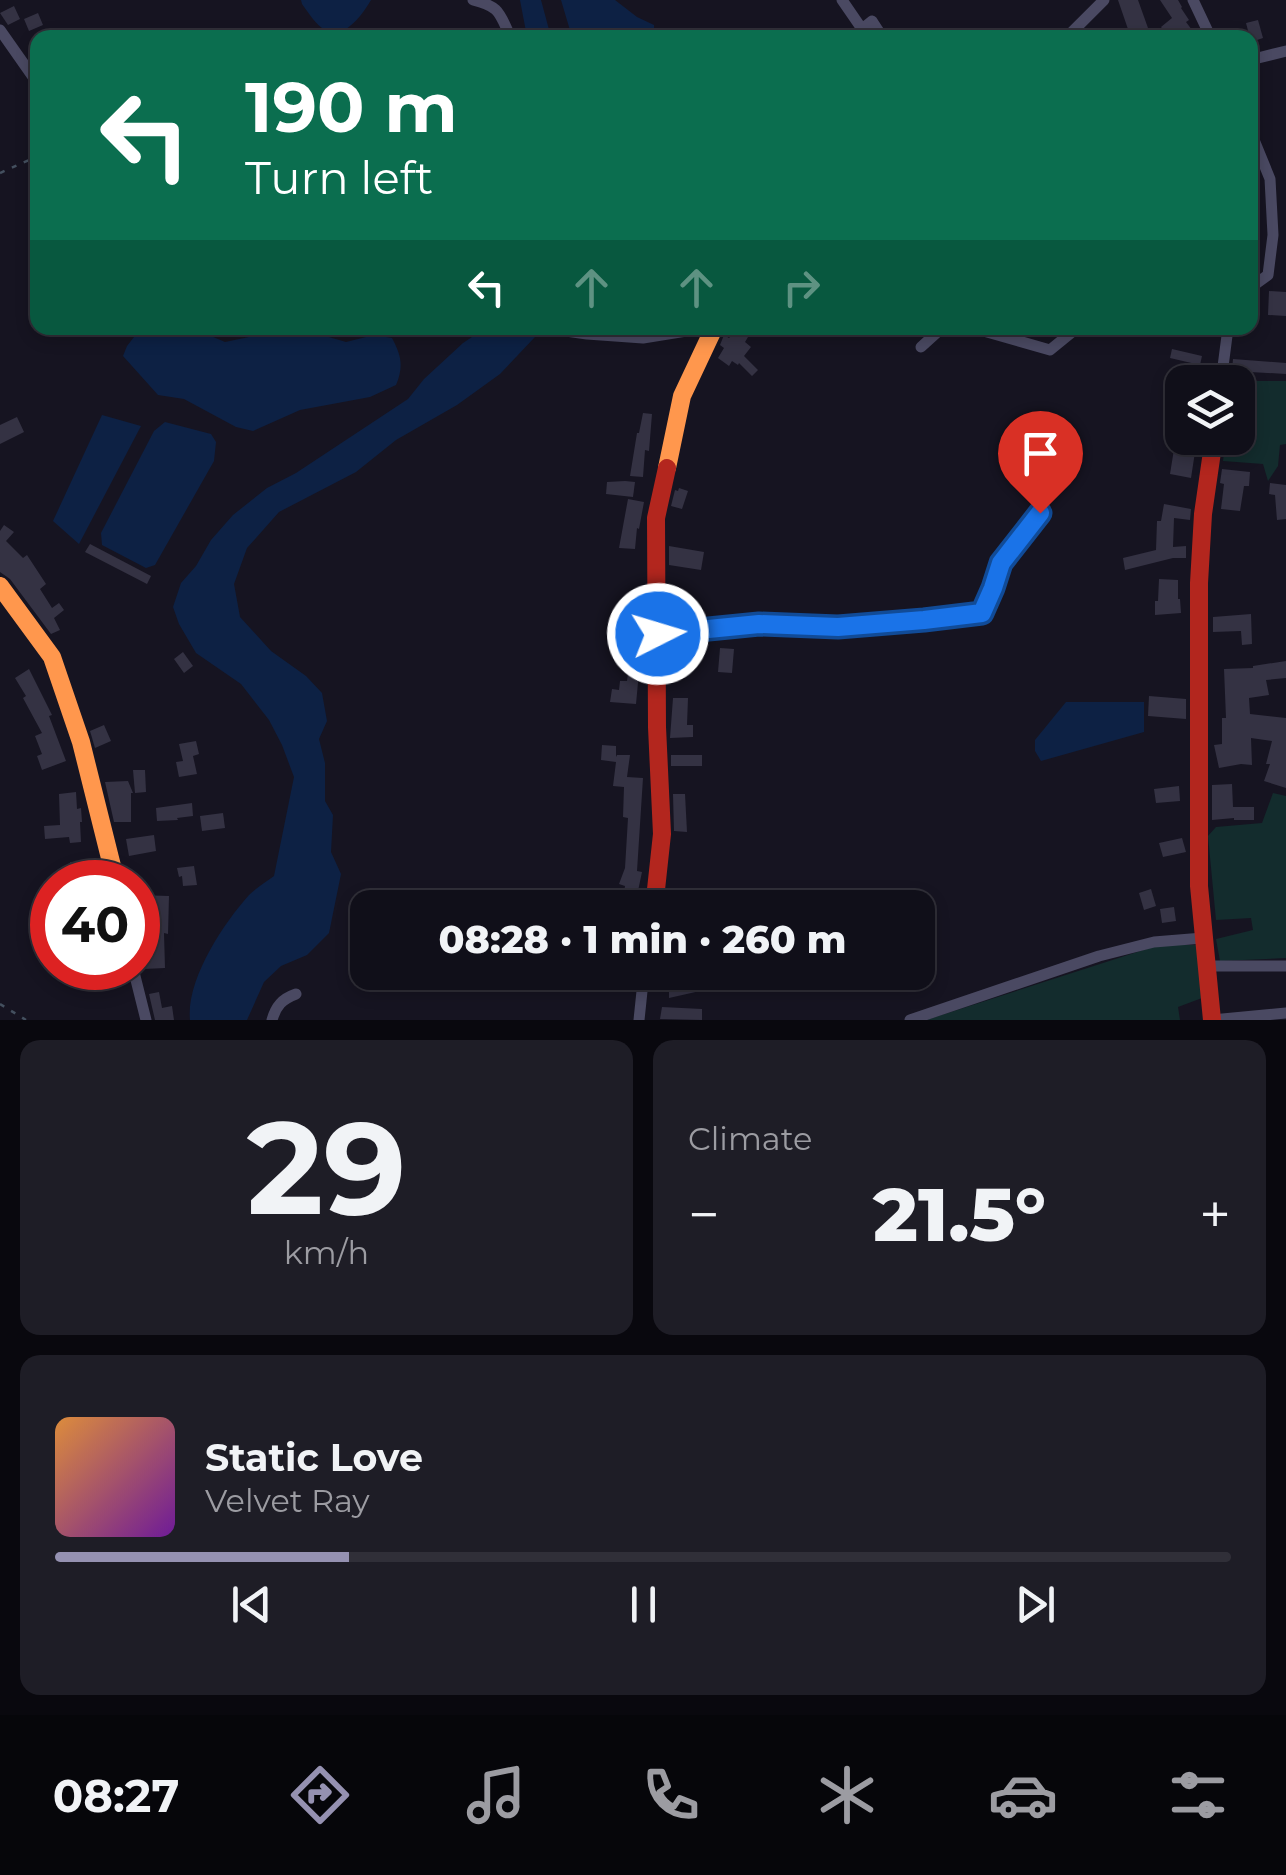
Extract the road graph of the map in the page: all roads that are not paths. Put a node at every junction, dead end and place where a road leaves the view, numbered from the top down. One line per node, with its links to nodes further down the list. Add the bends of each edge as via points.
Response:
1 (473, 0): 6 (street, via 498,10)
2 (842, 0): 7 (street, via 862,29 872,21)
3 (1104, 0): 8 (street)
4 (1193, 0): 9 (street)
5 (0, 30): 12 (street)
6 (507, 30)
7 (878, 30)
8 (1074, 30)
9 (1207, 30)
10 (1286, 51): 11 (street)
11 (1258, 58)
12 (30, 73)
13 (1258, 150): 14 (street, via 1270,179 1274,235 1268,275)
14 (1258, 282)
15 (601, 335): 16 (street)
16 (661, 335)
17 (711, 335): 27 (street, via 682,396 656,518)
18 (934, 335): 22 (street)
19 (998, 335): 20 (street, via 1050,350)
20 (1068, 335)
21 (1227, 335): 23 (street)
22 (921, 347)
23 (1223, 365)
24 (1211, 455): 30 (street, via 1198,582)
25 (1040, 513): 27 (street, via 1001,563 982,613)
26 (0, 586): 28 (street, via 52,657)
27 (658, 634): 29 (street, via 662,834)
28 (110, 860)
29 (656, 890)
30 (1202, 938): 31 (street); 40 (street, via 1099,956)
31 (1206, 966): 32 (street); 41 (street)
32 (1286, 966)
33 (138, 990): 37 (street)
34 (642, 990): 39 (street)
35 (296, 994): 38 (street, via 284,998)
36 (1286, 1012): 41 (street)
37 (146, 1020)
38 (272, 1020)
39 (640, 1020)
40 (910, 1020)
41 (1212, 1020)

